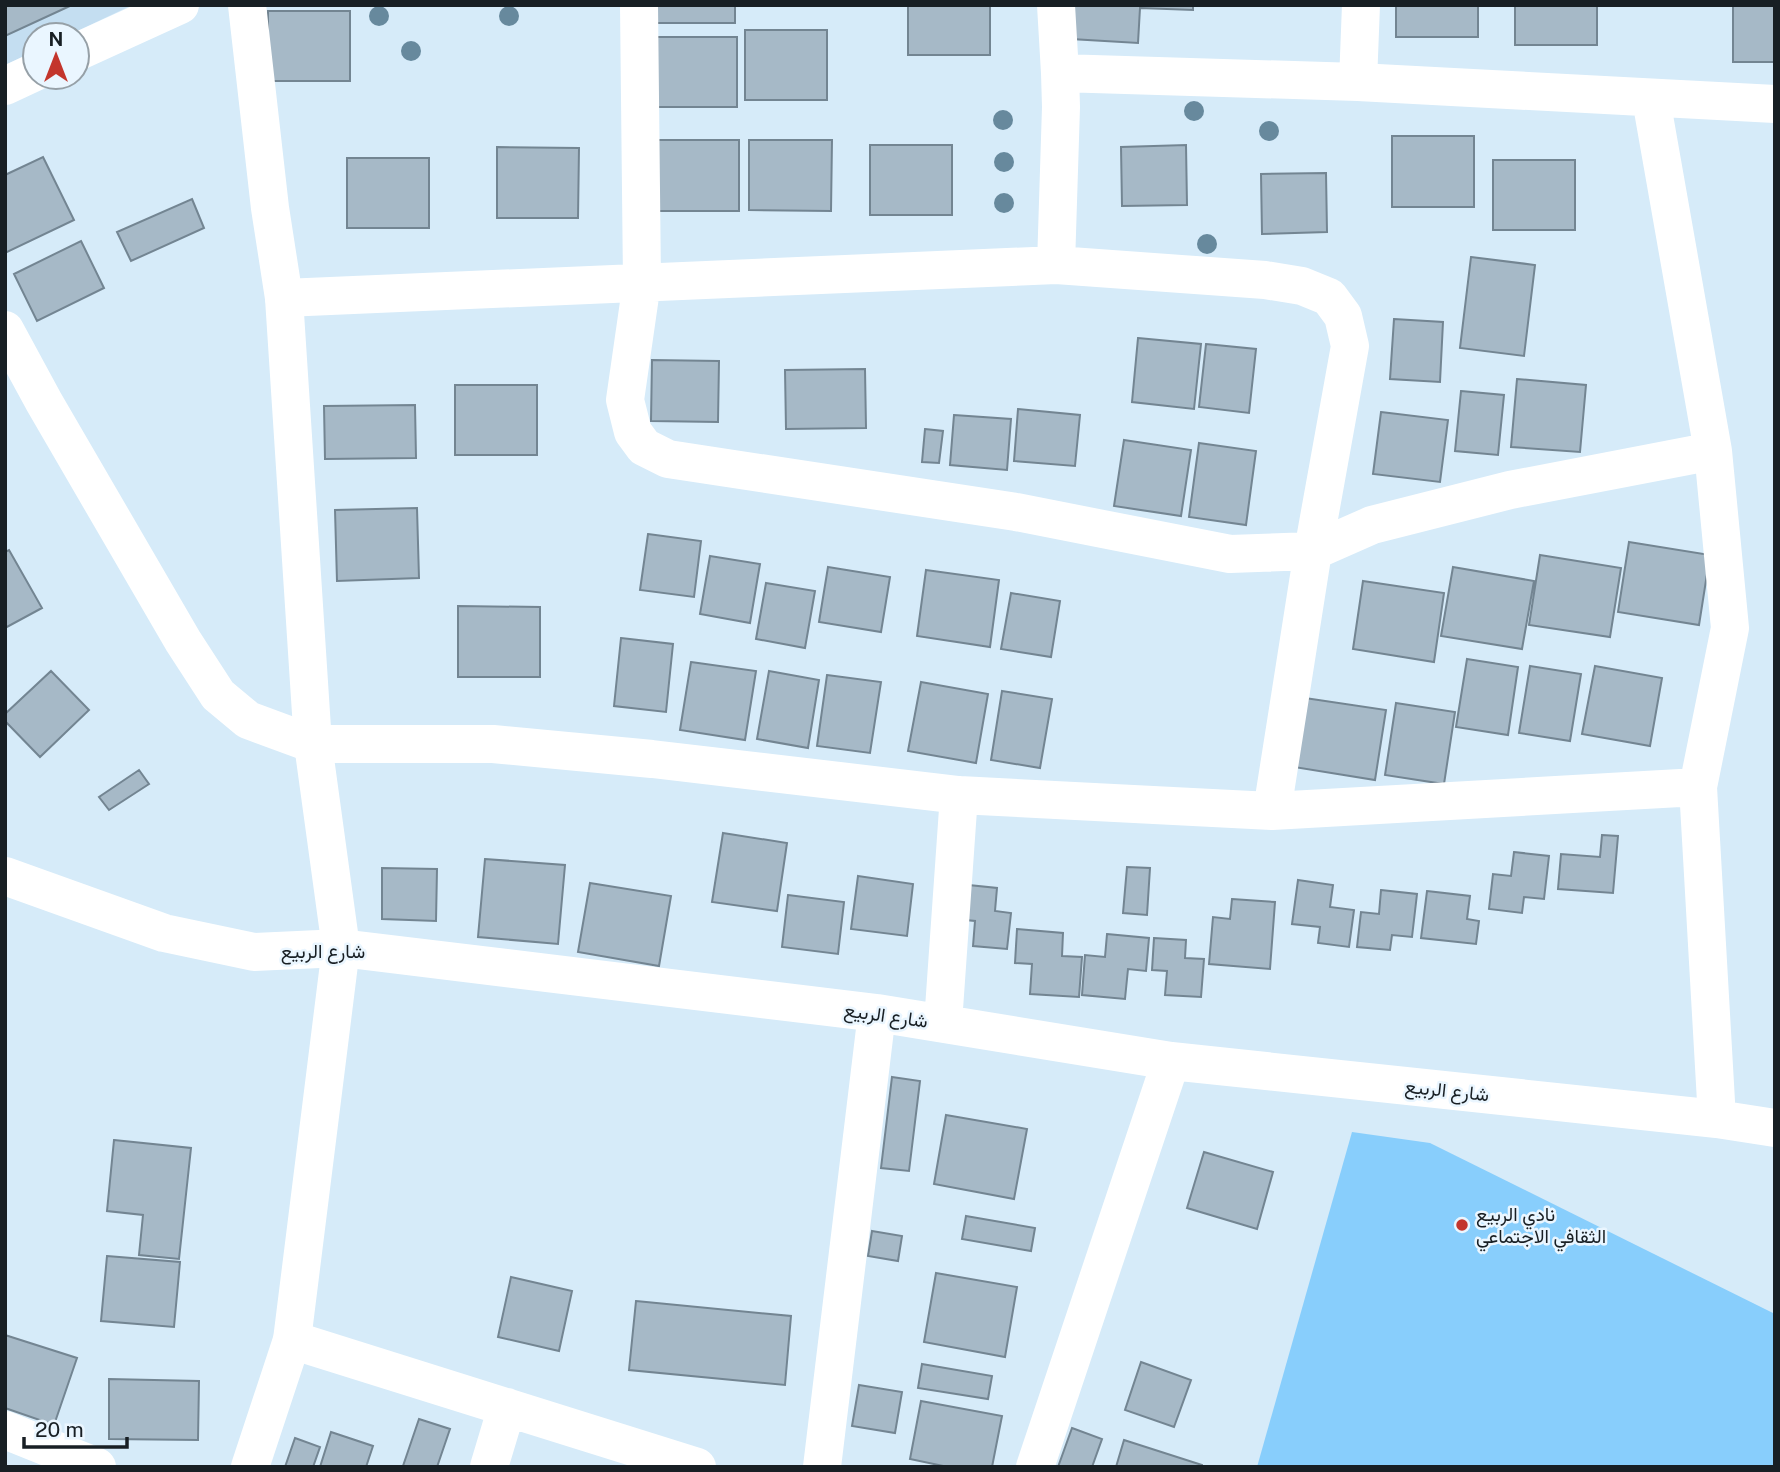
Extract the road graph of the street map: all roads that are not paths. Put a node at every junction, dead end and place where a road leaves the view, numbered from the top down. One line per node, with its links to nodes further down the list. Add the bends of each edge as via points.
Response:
1 (180, 5): 6 (street)
2 (247, 5): 15 (street)
3 (639, 5): 14 (street)
4 (1056, 5): 7 (street)
5 (1361, 5): 9 (street)
6 (91, 46)
7 (1060, 73): 9 (street); 13 (street)
8 (21, 79): 10 (street)
9 (1358, 82): 11 (street)
10 (5, 86)
11 (1651, 99): 12 (street); 17 (street)
12 (1775, 104)
13 (1056, 265): 14 (street); 18 (street, via 1265,279 1329,297 1343,316 1350,346)
14 (642, 282): 15 (street); 18 (street, via 625,400 633,432 644,447 668,459 1016,512 1230,554)
15 (284, 298): 19 (street)
16 (5, 330): 19 (street, via 218,695 248,720)
17 (1713, 451): 18 (street, via 1510,490 1372,525); 20 (street, via 1730,628)
18 (1313, 551): 22 (street)
19 (313, 744): 21 (street, via 494,744); 24 (street)
20 (1698, 787): 22 (street); 28 (street)
21 (959, 795): 22 (street); 26 (street)
22 (1272, 811)
23 (5, 876): 24 (street, شارع الربيع, via 164,933 254,952)
24 (341, 948): 25 (street, شارع الربيع); 30 (street)
25 (877, 1013): 26 (street, شارع الربيع); 37 (street)
26 (943, 1023): 27 (street, شارع الربيع)
27 (1171, 1061): 28 (street, شارع الربيع); 38 (street)
28 (1717, 1119): 29 (street, شارع الربيع)
29 (1775, 1128)
30 (292, 1340): 31 (street); 34 (street)
31 (507, 1407): 35 (street); 36 (street)
32 (5, 1430): 33 (street)
33 (97, 1467)
34 (250, 1467)
35 (489, 1467)
36 (697, 1467)
37 (822, 1467)
38 (1035, 1467)

